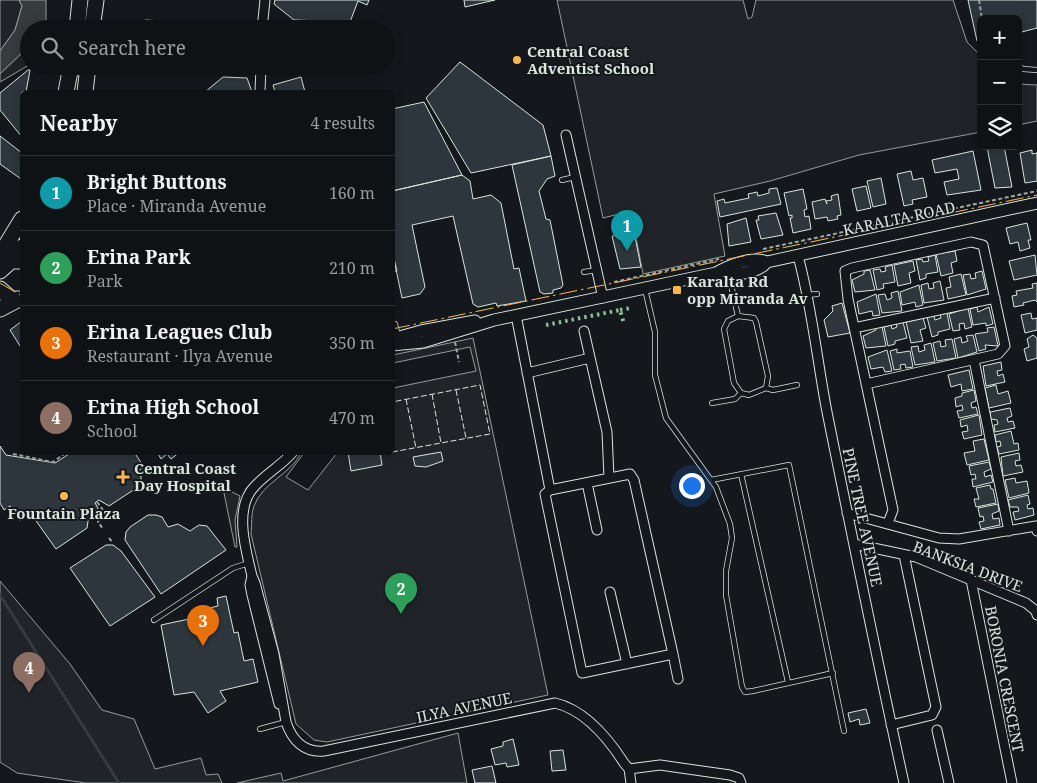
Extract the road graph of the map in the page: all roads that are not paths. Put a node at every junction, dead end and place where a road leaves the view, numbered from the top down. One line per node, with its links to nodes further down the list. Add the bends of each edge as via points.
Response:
1 (80, 0): 4 (highway)
2 (96, 0): 5 (highway)
3 (265, 0): 6 (street)
4 (77, 20)
5 (93, 20)
6 (263, 20)
7 (1022, 68): 8 (lane)
8 (1037, 70)
9 (70, 75): 12 (highway)
10 (87, 75): 13 (highway)
11 (261, 75): 14 (street)
12 (68, 90)
13 (85, 90)
14 (260, 90)
15 (566, 135): 16 (street)
16 (575, 177): 17 (lane); 24 (street)
17 (562, 180)
18 (1037, 203): 21 (street, KARALTA ROAD)
19 (20, 225): 22 (highway)
20 (20, 249): 22 (highway)
21 (798, 256): 23 (street, KARALTA ROAD); 53 (street, PINE TREE AVENUE, via 812,294 817,361)
22 (8, 262)
23 (767, 262): 26 (street, KARALTA ROAD, via 760,259 744,262); 27 (street, KARALTA ROAD, via 762,268)
24 (597, 270): 25 (lane); 30 (street)
25 (584, 272)
26 (716, 273): 27 (street, KARALTA ROAD); 28 (street, KARALTA ROAD)
27 (729, 275): 35 (lane)
28 (645, 288): 30 (street, KARALTA ROAD); 50 (lane, via 655,332 655,375 666,418)
29 (0, 289): 32 (highway, via 5,295)
30 (603, 298): 34 (street, KARALTA ROAD)
31 (995, 298): 36 (street); 36 (street, via 983,245 971,242 846,271); 40 (street, via 1006,346 998,354)
32 (20, 299): 33 (highway)
33 (0, 309)
34 (516, 315): 38 (street, KARALTA ROAD, via 423,342); 41 (street)
35 (738, 316): 44 (lane, via 754,318 756,322 768,376); 45 (lane, via 728,321 724,329 734,383)
36 (854, 328): 42 (street)
37 (584, 331): 39 (street)
38 (395, 340)
39 (590, 358): 41 (street); 49 (street, via 606,432)
40 (974, 360): 42 (street); 56 (street)
41 (527, 373): 52 (street)
42 (866, 384): 54 (street, via 893,510)
43 (797, 385): 44 (lane, via 773,390)
44 (766, 388): 45 (lane, via 749,396)
45 (741, 393): 46 (lane, via 735,398)
46 (712, 403)
47 (290, 455): 60 (street, ILYA AVENUE, via 253,487 248,497 243,528)
48 (740, 474): 50 (lane); 67 (lane, via 789,465); 69 (lane)
49 (610, 478): 51 (street); 65 (street, via 630,474 634,480)
50 (711, 480): 69 (lane, via 721,498 732,538 726,571 726,595 742,687 745,692)
51 (588, 482): 52 (street); 55 (street)
52 (550, 490): 66 (street, via 545,494 582,673)
53 (847, 513): 54 (street); 58 (street, PINE TREE AVENUE)
54 (888, 523): 56 (street, via 939,538 959,540)
55 (597, 530)
56 (1009, 531): 57 (street, via 1036,526)
57 (1037, 531)
58 (854, 544): 59 (street, BANKSIA DRIVE); 71 (street, PINE TREE AVENUE)
59 (904, 555): 61 (street, BANKSIA DRIVE); 71 (street, via 936,707 932,715)
60 (249, 563): 64 (lane, via 233,568); 70 (street, ILYA AVENUE, via 274,654)
61 (971, 580): 63 (street, BANKSIA DRIVE, via 1026,603); 80 (street, BORONIA CRESCENT)
62 (610, 592): 66 (street)
63 (1037, 615)
64 (154, 620)
65 (673, 654): 66 (street); 68 (street)
66 (626, 664)
67 (833, 672): 69 (lane); 74 (lane)
68 (678, 679)
69 (788, 682)
70 (285, 719): 72 (lane); 75 (street, ILYA AVENUE, via 296,742 318,752 555,703 576,710 586,718)
71 (891, 725): 78 (street, PINE TREE AVENUE)
72 (260, 728)
73 (937, 730): 79 (street)
74 (844, 731)
75 (628, 769): 76 (street, ILYA AVENUE); 77 (street, via 660,765 730,775 739,778)
76 (631, 783)
77 (741, 783)
78 (904, 783)
79 (949, 783)
80 (1012, 783)

